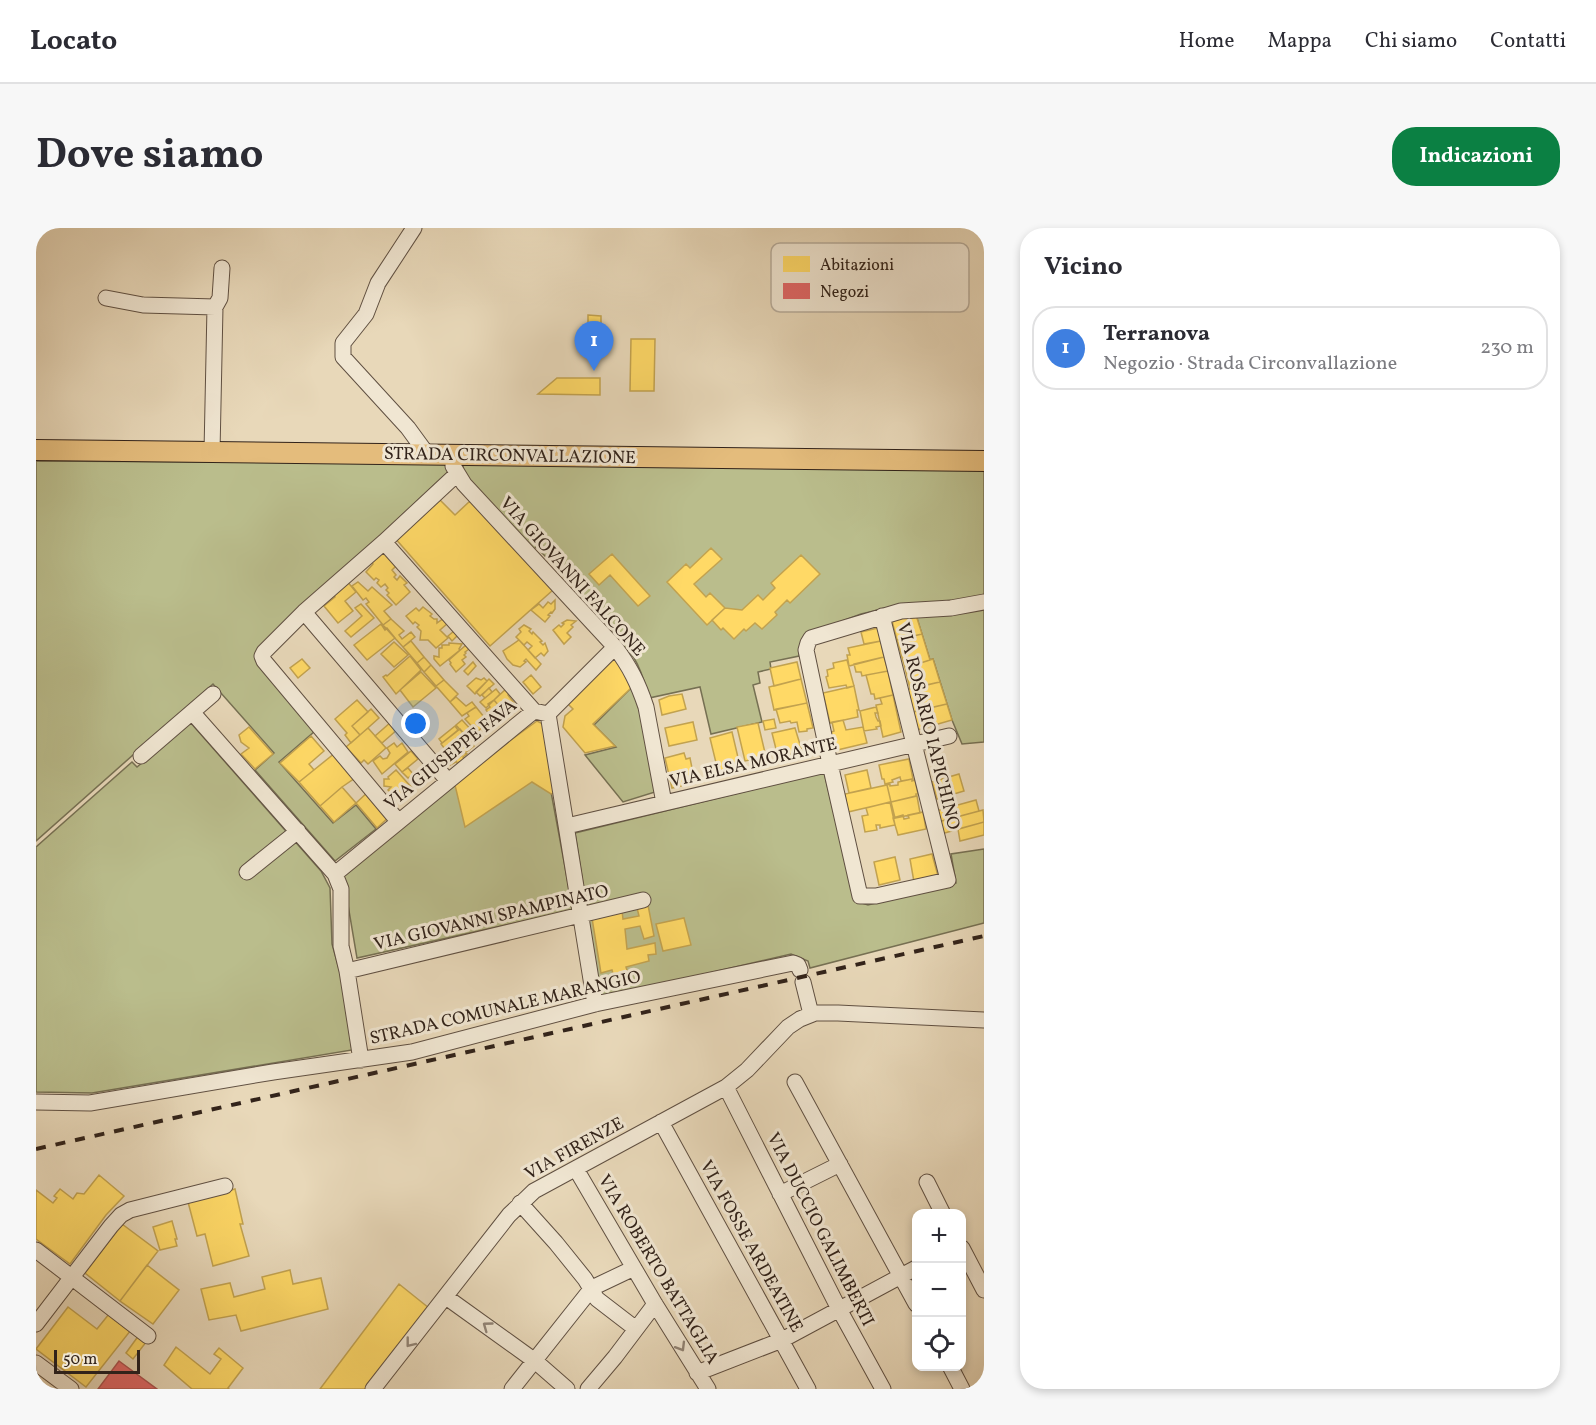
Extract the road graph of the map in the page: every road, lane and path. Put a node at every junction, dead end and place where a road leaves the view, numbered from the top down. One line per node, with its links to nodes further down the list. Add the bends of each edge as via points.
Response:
1 (414, 228): 7 (street, via 378,283 366,314 343,343 343,357)
2 (222, 268): 4 (street)
3 (106, 298): 4 (street, via 143,305)
4 (215, 307): 6 (street)
5 (36, 450): 6 (main road, STRADA CIRCONVALLAZIONE)
6 (212, 452): 7 (main road, STRADA CIRCONVALLAZIONE)
7 (427, 454): 8 (main road, STRADA CIRCONVALLAZIONE)
8 (447, 455): 9 (main road, STRADA CIRCONVALLAZIONE); 10 (street, VIA GIOVANNI FALCONE)
9 (984, 461)
10 (457, 474): 11 (street); 15 (street, VIA GIOVANNI FALCONE)
11 (384, 542): 13 (street); 18 (street)
12 (984, 602): 14 (street)
13 (304, 612): 23 (street); 25 (street, via 264,652 264,661)
14 (882, 616): 20 (street, VIA ROSARIO IAPICHINO); 22 (street, via 812,638 808,643 806,650)
15 (615, 647): 18 (street, VIA GIUSEPPE FAVA); 24 (street, VIA GIOVANNI FALCONE, via 641,692)
16 (213, 694): 17 (street)
17 (192, 712): 21 (street); 27 (street)
18 (541, 713): 23 (street, VIA GIUSEPPE FAVA); 26 (street)
19 (949, 736): 20 (street, VIA ELSA MORANTE)
20 (914, 745): 22 (street, VIA ELSA MORANTE); 22 (street, VIA ROSARIO IAPICHINO, via 948,880 860,896)
21 (141, 756)
22 (830, 764): 24 (street, VIA ELSA MORANTE)
23 (448, 781): 25 (street, VIA GIUSEPPE FAVA)
24 (664, 803): 26 (street, VIA ELSA MORANTE)
25 (398, 821): 29 (street, VIA GIUSEPPE FAVA)
26 (567, 826): 31 (street)
27 (298, 831): 28 (street); 29 (street)
28 (247, 872)
29 (335, 874): 32 (street, via 341,890 341,946)
30 (643, 900): 31 (street, VIA GIOVANNI SPAMPINATO)
31 (581, 915): 32 (street, VIA GIOVANNI SPAMPINATO); 33 (street)
32 (347, 971): 36 (street)
33 (596, 1004): 34 (street, STRADA COMUNALE MARANGIO, via 793,963 802,976); 36 (street, STRADA COMUNALE MARANGIO, via 412,1052)
34 (811, 1014): 35 (street); 38 (street, VIA FIRENZE, via 788,1027)
35 (984, 1020)
36 (361, 1060): 39 (street, STRADA COMUNALE MARANGIO, via 90,1103)
37 (795, 1082): 41 (street)
38 (726, 1087): 40 (street, VIA FIRENZE); 45 (street, VIA DUCCIO GALIMBERTI)
39 (36, 1102)
40 (661, 1122): 42 (street, VIA FIRENZE); 63 (street, VIA FOSSE ARDEATINE)
41 (840, 1164): 45 (street); 52 (street)
42 (576, 1169): 46 (street, VIA FIRENZE); 50 (street, VIA ROBERTO BATTAGLIA)
43 (927, 1182): 47 (street)
44 (225, 1186): 53 (street, via 121,1215)
45 (780, 1194): 59 (street, VIA DUCCIO GALIMBERTI)
46 (520, 1203): 54 (street); 56 (street, VIA FIRENZE)
47 (940, 1209)
48 (36, 1250): 53 (street)
49 (966, 1256): 55 (street)
50 (634, 1268): 54 (street); 58 (street, VIA ROBERTO BATTAGLIA)
51 (912, 1270): 52 (street)
52 (901, 1276): 57 (street); 59 (street)
53 (71, 1277): 60 (street); 62 (street)
54 (592, 1288): 61 (street, via 597,1299); 64 (street)
55 (984, 1290)
56 (446, 1297): 64 (street, one-way to 56); 69 (street, VIA FIRENZE, one-way to 69)
57 (912, 1297)
58 (655, 1304): 61 (street); 67 (street, VIA ROBERTO BATTAGLIA, one-way to 67)
59 (839, 1309): 63 (street); 75 (street, VIA DUCCIO GALIMBERTI)
60 (36, 1324)
61 (636, 1329): 72 (street)
62 (148, 1336)
63 (782, 1340): 67 (street); 74 (street, VIA FOSSE ARDEATINE)
64 (534, 1356): 70 (street); 71 (street)
65 (36, 1363): 68 (street)
66 (953, 1371): 76 (street)
67 (697, 1372): 73 (street, VIA ROBERTO BATTAGLIA)
68 (71, 1389)
69 (373, 1389)
70 (512, 1389)
71 (567, 1389)
72 (588, 1389)
73 (708, 1389)
74 (808, 1389)
75 (883, 1389)
76 (962, 1389)

